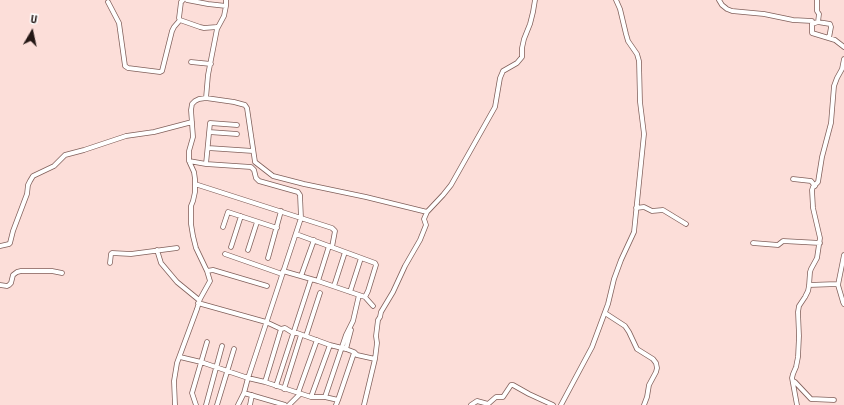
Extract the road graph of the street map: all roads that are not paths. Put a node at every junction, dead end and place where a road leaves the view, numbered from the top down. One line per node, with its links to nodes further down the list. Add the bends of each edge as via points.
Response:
1 (182, 0): 10 (street)
2 (187, 0): 9 (street)
3 (226, 0): 9 (street)
4 (535, 0): 33 (street, via 521,59 503,71 495,107 451,185)
5 (616, 0): 31 (street, via 628,41 639,61 644,134)
6 (719, 0): 12 (street, via 732,11 812,21)
7 (817, 0): 11 (street)
8 (108, 2): 10 (street, via 119,23 125,66 128,68 162,71 172,31)
9 (226, 6): 13 (street, via 224,16)
10 (180, 20): 13 (street, via 204,28)
11 (818, 22): 12 (street); 14 (street, via 830,25)
12 (812, 24): 14 (street, via 812,33)
13 (217, 27): 18 (street)
14 (829, 38): 15 (street)
15 (844, 47)
16 (844, 59): 30 (street, via 835,83 831,123 819,181)
17 (191, 62): 18 (street)
18 (210, 64): 19 (street)
19 (206, 98): 20 (street, via 192,104); 25 (street, via 246,106)
20 (192, 122): 26 (street, via 193,137); 44 (street, via 126,136 65,155 54,166 33,176 28,184 10,244)
21 (237, 125): 22 (street, via 210,123)
22 (209, 132): 23 (street); 24 (street)
23 (237, 134)
24 (208, 148): 25 (street); 27 (street)
25 (253, 151): 33 (street, via 255,162 276,177)
26 (189, 161): 27 (street); 29 (street, via 194,172)
27 (206, 164): 35 (street, via 251,167 259,181 298,192)
28 (793, 179): 30 (street, via 811,181)
29 (195, 184): 32 (street); 56 (street, via 191,212 193,236)
30 (815, 186): 43 (street, via 812,189 813,208)
31 (636, 208): 37 (street, via 664,210); 74 (street, via 634,232 614,279)
32 (281, 211): 35 (street); 39 (street)
33 (428, 212): 88 (street, via 420,240 378,320)
34 (241, 216): 36 (street); 38 (street, via 228,212); 45 (street)
35 (301, 218): 40 (street); 46 (street, via 335,230)
36 (257, 222): 39 (street); 49 (street)
37 (686, 224)
38 (223, 227)
39 (277, 228): 53 (street)
40 (296, 234): 41 (street); 57 (street)
41 (314, 240): 46 (street); 59 (street)
42 (753, 243): 43 (street)
43 (820, 243): 64 (street, via 817,258 811,268)
44 (0, 246)
45 (231, 247)
46 (330, 247): 50 (street); 61 (street)
47 (176, 248): 48 (street)
48 (157, 250): 55 (street, via 131,254 112,253); 71 (street, via 160,262 177,282)
49 (248, 250)
50 (345, 252): 54 (street); 66 (street)
51 (225, 254): 57 (street)
52 (844, 255): 62 (street)
53 (268, 258)
54 (361, 258): 67 (street); 70 (street, via 376,265)
55 (110, 263)
56 (208, 271): 65 (street, via 213,270); 71 (street, via 210,281)
57 (282, 272): 59 (street); 75 (street)
58 (62, 273): 63 (street, via 21,271 13,275 9,285)
59 (301, 276): 60 (street)
60 (310, 279): 61 (street); 77 (street)
61 (318, 281): 66 (street)
62 (838, 284): 64 (street); 72 (street)
63 (0, 285)
64 (809, 285): 93 (street, via 799,306 798,357)
65 (267, 286)
66 (334, 286): 67 (street)
67 (350, 292): 69 (street)
68 (320, 293): 79 (street)
69 (359, 295): 70 (street); 84 (street)
70 (365, 298): 73 (street)
71 (199, 301): 75 (street); 87 (street)
72 (844, 304)
73 (373, 306)
74 (605, 313): 118 (street, via 592,347); 119 (street, via 625,326 637,349 656,363 656,372 649,385)
75 (266, 322): 76 (street); 92 (street)
76 (280, 328): 77 (street); 94 (street)
77 (293, 333): 78 (street); 95 (street)
78 (300, 335): 79 (street); 96 (street)
79 (306, 336): 80 (street)
80 (317, 340): 82 (street); 98 (street)
81 (207, 342): 89 (street)
82 (330, 345): 84 (street); 100 (street)
83 (222, 346): 90 (street)
84 (344, 348): 86 (street); 101 (street)
85 (234, 349): 91 (street)
86 (354, 353): 88 (street); 103 (street)
87 (180, 356): 89 (street); 105 (street, via 174,375)
88 (375, 359): 115 (street)
89 (201, 362): 90 (street); 106 (street, via 192,393)
90 (217, 367): 91 (street); 107 (street)
91 (227, 371): 92 (street); 108 (street)
92 (248, 378): 94 (street); 97 (street)
93 (793, 381): 104 (street, via 811,399); 120 (street)
94 (265, 382): 95 (street)
95 (276, 386): 96 (street)
96 (284, 389): 98 (street)
97 (244, 393): 99 (street); 109 (street)
98 (299, 393): 100 (street); 113 (street)
99 (252, 395): 102 (street); 110 (street)
100 (311, 397): 101 (street)
101 (325, 397): 103 (street)
102 (268, 399): 111 (street); 112 (street)
103 (338, 400): 114 (street)
104 (834, 400)
105 (175, 405)
106 (196, 405)
107 (206, 405)
108 (217, 405)
109 (238, 405)
110 (250, 405)
111 (266, 405)
112 (285, 405)
113 (289, 405)
114 (336, 405)
115 (364, 405)
116 (471, 405): 117 (street, via 477,402 488,404 496,397 503,397 511,385)
117 (553, 405)
118 (561, 405)
119 (644, 405)
120 (797, 405)

